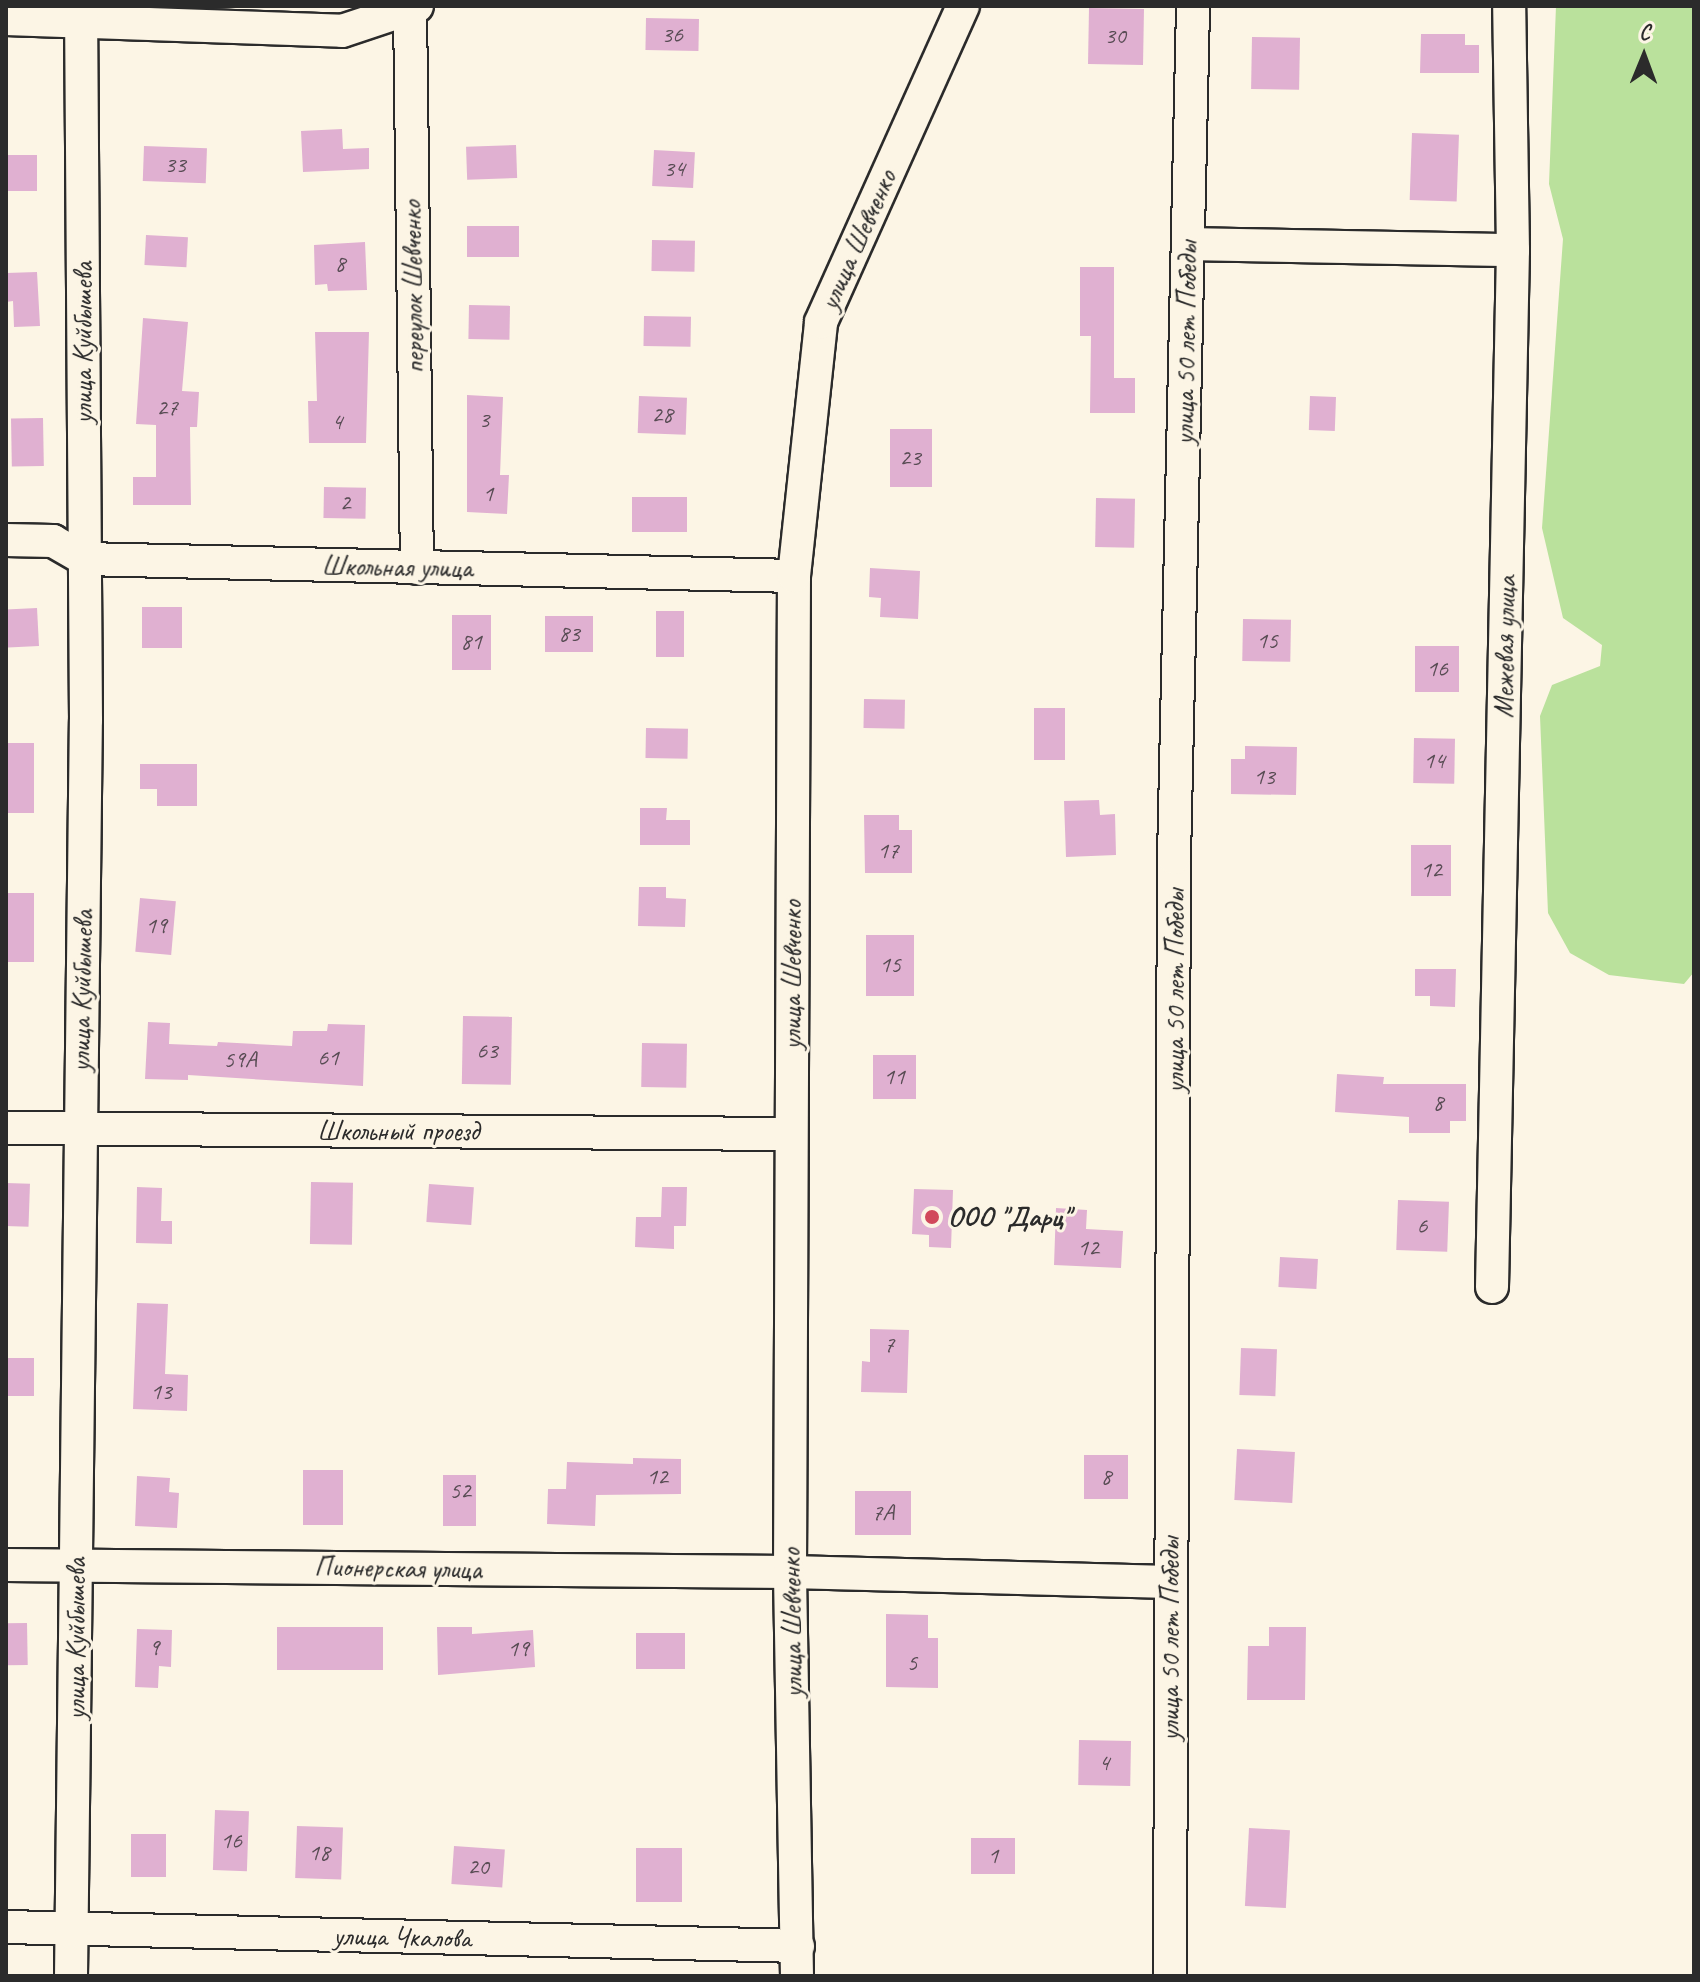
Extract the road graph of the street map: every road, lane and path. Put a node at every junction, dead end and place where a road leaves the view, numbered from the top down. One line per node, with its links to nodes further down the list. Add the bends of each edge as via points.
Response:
1 (963, 6): 12 (street, улица Шевченко, via 821,322)
2 (1193, 6): 7 (street, улица 50 лет Победы)
3 (1509, 6): 8 (street, Межевая улица)
4 (412, 8): 5 (street, via 342,31); 11 (street, переулок Шевченко)
5 (81, 15): 6 (street); 10 (street, улица Куйбышева)
6 (6, 19)
7 (1189, 244): 8 (street); 20 (street, улица 50 лет Победы, via 1174,858)
8 (1513, 250): 16 (street, Межевая улица)
9 (6, 540): 10 (street, Школьная улица, via 53,541)
10 (84, 559): 11 (street, Школьная улица); 14 (street, улица Куйбышева)
11 (417, 568): 12 (street, Школьная улица)
12 (794, 576): 15 (street, улица Шевченко)
13 (6, 1128): 14 (street, Школьный проезд)
14 (80, 1128): 15 (street, Школьный проезд); 18 (street, улица Куйбышева)
15 (791, 1134): 19 (street, улица Шевченко)
16 (1492, 1287)
17 (6, 1565): 18 (street, Пионерская улица)
18 (75, 1565): 19 (street, Пионерская улица); 22 (street, улица Куйбышева)
19 (790, 1572): 20 (street, Пионерская улица); 23 (street, улица Шевченко)
20 (1170, 1582): 25 (street, улица 50 лет Победы)
21 (6, 1927): 22 (street, улица Чкалова)
22 (73, 1929): 23 (street, улица Чкалова); 24 (street, улица Куйбышева)
23 (797, 1961)
24 (71, 1976)
25 (1170, 1976)

